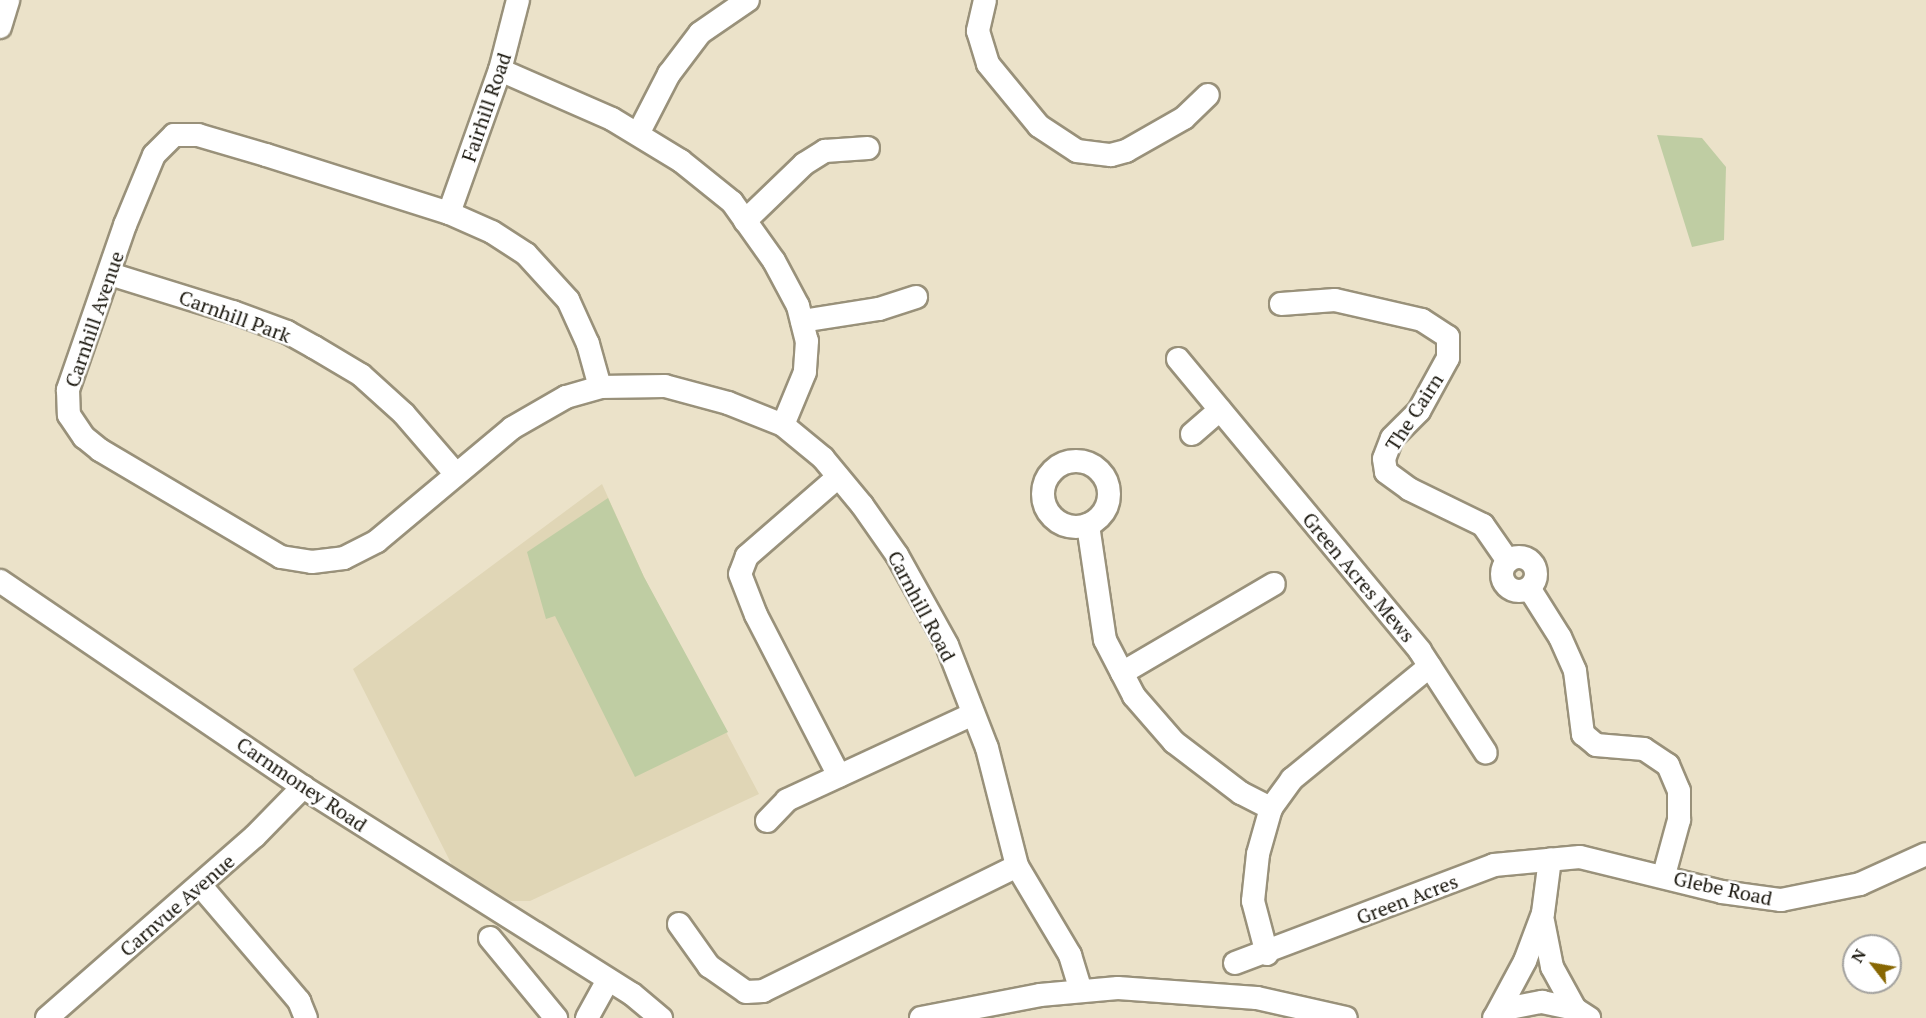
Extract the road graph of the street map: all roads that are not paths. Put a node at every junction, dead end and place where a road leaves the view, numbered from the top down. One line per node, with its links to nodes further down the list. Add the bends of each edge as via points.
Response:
1 (8, 0): 5 (street)
2 (518, 0): 6 (street, Fairhill Road)
3 (748, 0): 8 (street, via 700,33 669,74)
4 (985, 0): 7 (street, via 978,31 988,64 1039,126 1077,151 1111,155 1126,151 1184,118)
5 (0, 27)
6 (500, 70): 8 (street, via 551,90); 10 (street, Fairhill Road)
7 (1208, 95)
8 (638, 134): 11 (street, via 681,161 732,202)
9 (868, 148): 11 (street, via 825,151 804,164)
10 (449, 213): 12 (street, Carnhill Avenue, via 198,135 174,135 154,155); 17 (street, Carnhill Avenue, via 492,232 526,254 568,300 588,344)
11 (745, 221): 15 (street, via 774,261)
12 (110, 274): 21 (street, Carnhill Park, via 244,316 287,332 324,353 362,375 404,414); 21 (street, Carnhill Avenue, via 68,390 69,415 84,437 100,450 230,529 281,557 312,562 344,558 377,541)
13 (916, 297): 15 (street, via 879,309)
14 (1281, 304): 37 (street, The Cairn, via 1335,300 1422,320 1448,337 1448,358 1419,411 1392,438 1384,459 1386,472 1408,489 1482,525 1508,561 1518,557 1533,564 1536,574 1529,588 1560,636 1575,671 1583,734 1596,745 1644,749 1668,765 1679,791 1679,820)
15 (802, 321): 19 (street, via 807,341 805,372)
16 (1178, 359): 18 (street, Green Acres Mews)
17 (600, 387): 19 (street, Carnhill Road, via 665,386 728,403); 21 (street, Carnhill Avenue, via 566,397 512,428)
18 (1220, 410): 20 (street); 26 (street, Green Acres Mews)
19 (783, 425): 22 (street, Carnhill Road)
20 (1192, 434)
21 (455, 473)
22 (838, 477): 28 (street, Carnhill Road, via 897,555 947,645); 30 (street, via 747,556 740,573 756,615)
23 (1088, 525): 27 (street, via 1105,640)
24 (0, 581): 31 (street, Carnmoney Road)
25 (1274, 584): 27 (street)
26 (1430, 666): 29 (street, Green Acres Mews); 32 (street, via 1292,779)
27 (1122, 673): 32 (street, via 1134,696 1174,742 1241,793)
28 (971, 715): 30 (street); 36 (street, Carnhill Road, via 987,748)
29 (1486, 753)
30 (839, 776): 33 (street, via 787,800)
31 (303, 787): 38 (street, Carnvue Avenue, via 289,805); 44 (street, Carnmoney Road)
32 (1271, 808): 42 (street, via 1258,854 1253,901)
33 (766, 821)
34 (1926, 854): 37 (street, Glebe Road, via 1860,884 1781,900 1722,892)
35 (1550, 859): 37 (street, Glebe Road, via 1580,857); 39 (street); 42 (street, Green Acres, via 1494,865)
36 (1017, 866): 40 (street, via 763,991 746,992 709,966); 45 (street, Carnhill Road, via 1070,955)
37 (1664, 875)
38 (200, 885): 47 (street, Carnvue Avenue); 48 (street, via 299,1001)
39 (1543, 913): 46 (street, via 1552,967); 54 (street, via 1525,961)
40 (679, 924)
41 (490, 938): 49 (street)
42 (1267, 954): 43 (street, Green Acres)
43 (1235, 963)
44 (608, 980): 50 (street); 51 (street, Carnmoney Road)
45 (1081, 990): 52 (street); 53 (street, via 1206,992 1301,1006)
46 (1585, 1015): 54 (street, via 1542,1002 1510,1008)
47 (47, 1018)
48 (306, 1018)
49 (556, 1018)
50 (587, 1018)
51 (662, 1018)
52 (921, 1018)
53 (1346, 1018)
54 (1495, 1018)

